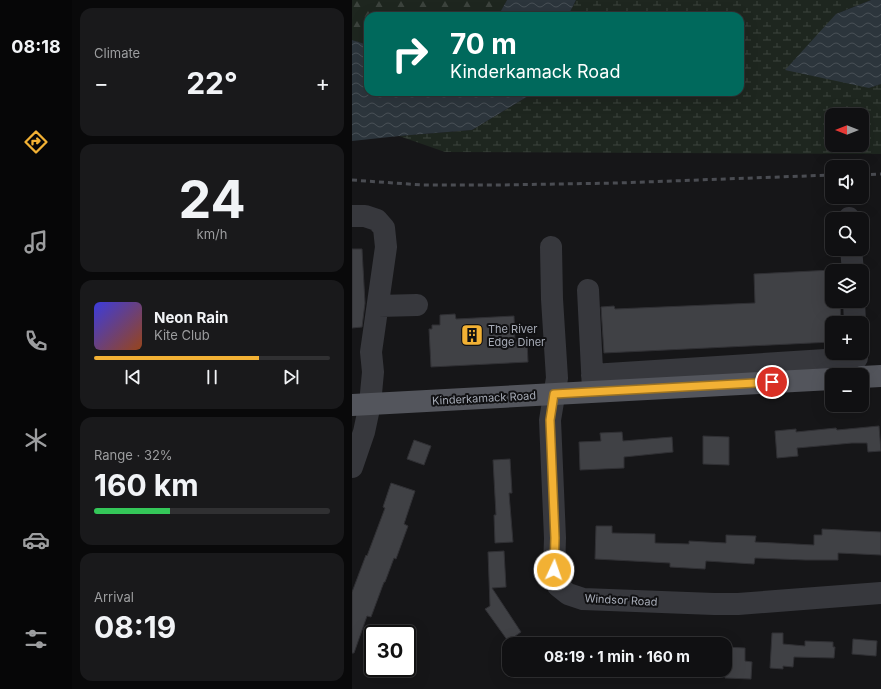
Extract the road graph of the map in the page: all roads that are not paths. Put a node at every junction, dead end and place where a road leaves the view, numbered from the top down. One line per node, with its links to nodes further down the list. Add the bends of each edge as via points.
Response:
1 (352, 216): 5 (street, via 365,216 377,220 384,228 386,247)
2 (551, 247): 10 (street, Windsor Road, via 557,378)
3 (588, 290): 9 (street)
4 (417, 305): 5 (street)
5 (378, 306): 11 (street, via 372,352 373,372)
6 (858, 366): 7 (main road); 9 (street)
7 (881, 376)
8 (825, 379): 9 (main road, Kinderkamack Road)
9 (592, 383): 10 (main road, Kinderkamack Road)
10 (554, 394): 11 (main road, Kinderkamack Road); 13 (street, Windsor Road, via 550,420 554,570 558,586 568,594 583,599 738,604)
11 (361, 404): 12 (street, via 364,432)
12 (352, 467)
13 (881, 593)

